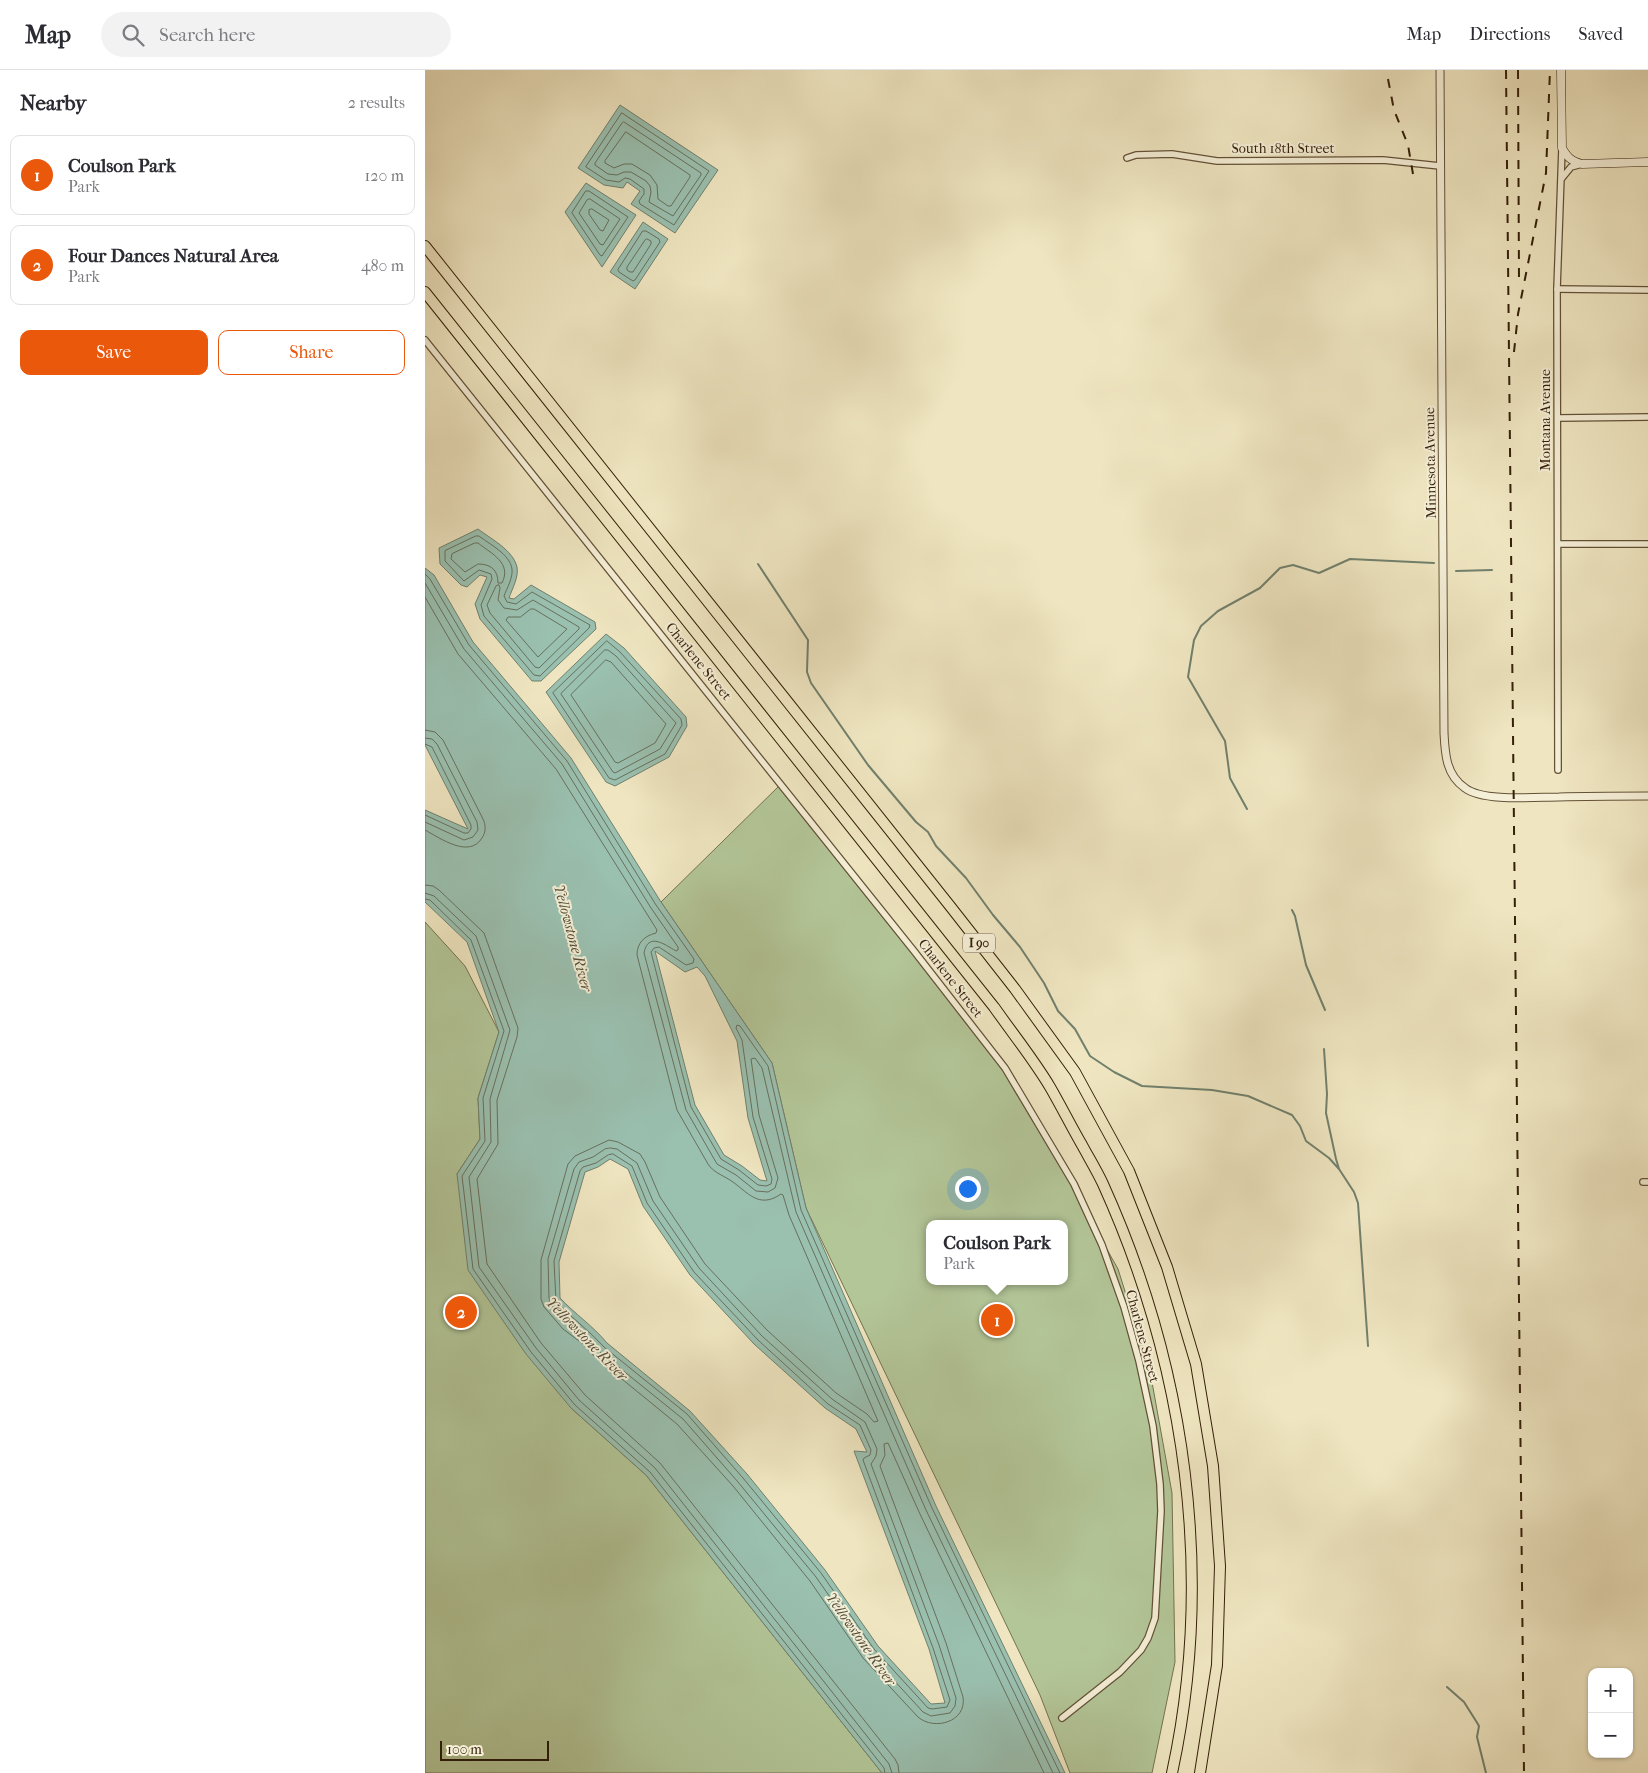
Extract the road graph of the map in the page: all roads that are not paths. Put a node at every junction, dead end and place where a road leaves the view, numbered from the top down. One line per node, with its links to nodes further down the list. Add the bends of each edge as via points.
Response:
1 (1439, 70): 7 (street, Minnesota Avenue)
2 (1561, 70): 3 (main road, Montana Avenue)
3 (1562, 148): 6 (main road, via 1573,162); 8 (street, Montana Avenue)
4 (1127, 158): 7 (street, South 18th Street, via 1171,154 1217,161 1383,160)
5 (1648, 162): 6 (main road)
6 (1582, 164): 8 (street, via 1571,166)
7 (1440, 166): 19 (street, Minnesota Avenue, via 1445,752 1450,771 1467,790 1493,796)
8 (1561, 179): 10 (street, Montana Avenue)
9 (425, 246): 22 (highway, I 90, via 1015,990 1075,1072 1129,1171 1167,1267 1196,1364 1213,1466 1220,1566 1217,1665)
10 (1557, 290): 11 (street); 14 (street, Montana Avenue)
11 (1648, 290)
12 (425, 292): 21 (highway, I 90, via 994,1007 1050,1086 1102,1183 1140,1274 1168,1370 1185,1467 1192,1567 1189,1661)
13 (425, 340): 20 (street, Charlene Street, via 1005,1068 1078,1193 1102,1245 1139,1361 1153,1426 1161,1512 1155,1618 1149,1638 1120,1672)
14 (1558, 418): 15 (street); 16 (street, Montana Avenue)
15 (1648, 418)
16 (1558, 544): 17 (street); 18 (street, Montana Avenue)
17 (1648, 544)
18 (1558, 770)
19 (1648, 796)
20 (1063, 1718)
21 (1172, 1773)
22 (1200, 1773)

